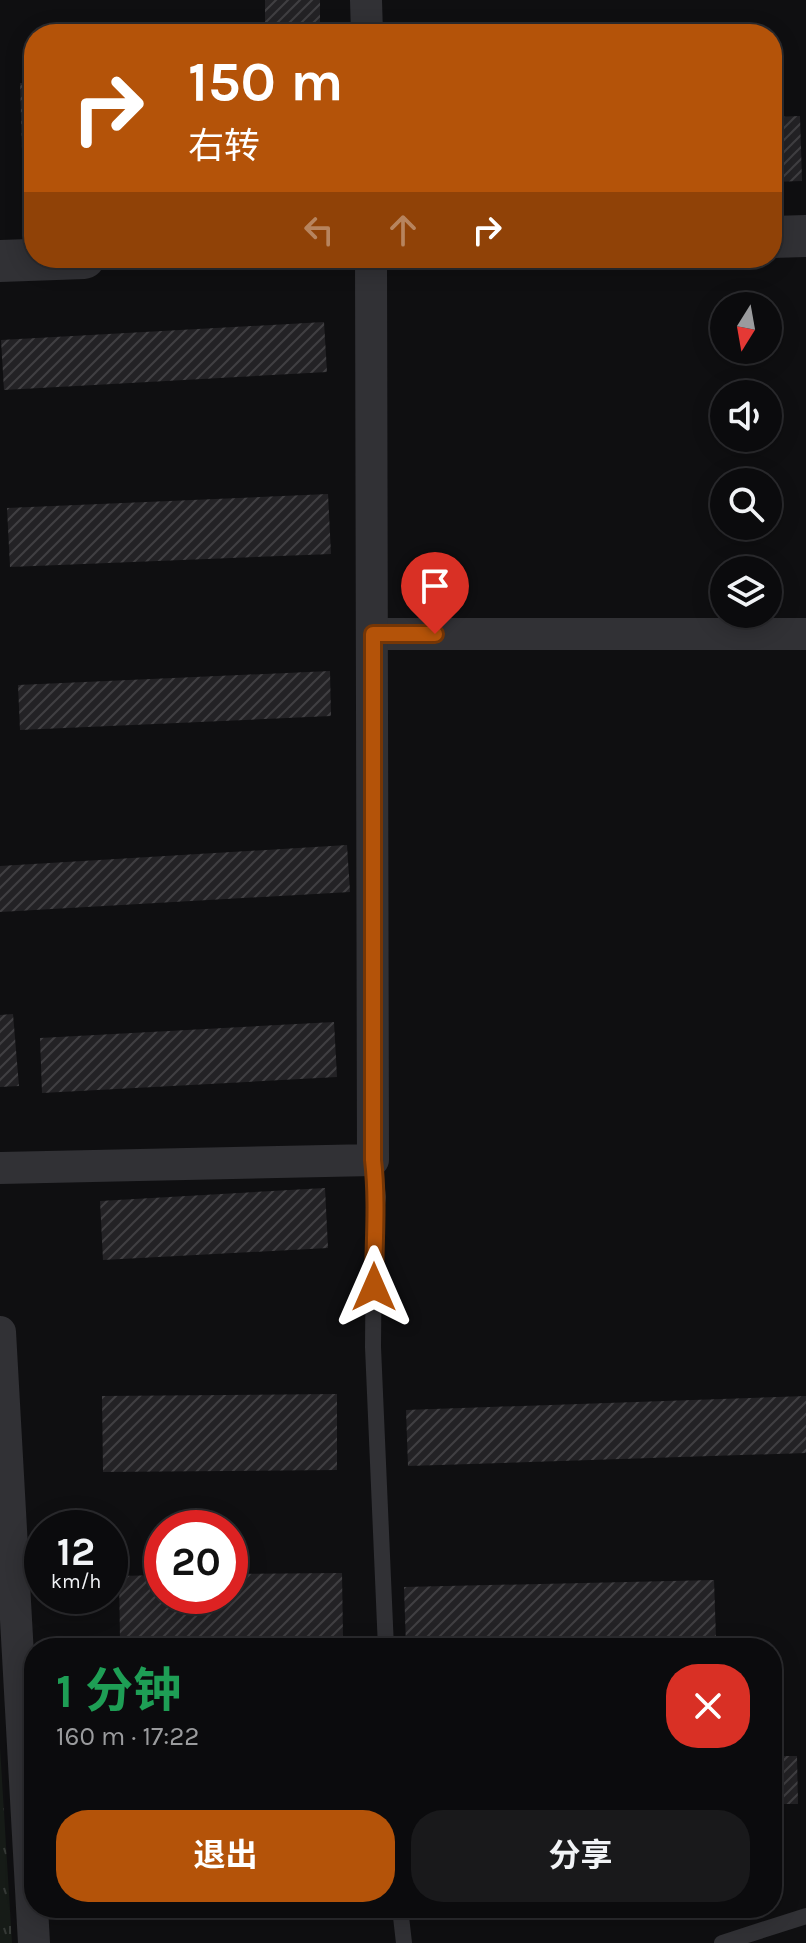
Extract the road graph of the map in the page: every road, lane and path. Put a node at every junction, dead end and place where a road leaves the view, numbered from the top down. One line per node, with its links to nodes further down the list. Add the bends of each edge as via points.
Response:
1 (366, 0): 2 (street)
2 (367, 24)
3 (806, 236): 4 (street)
4 (782, 237)
5 (24, 260): 6 (street)
6 (0, 261)
7 (371, 268): 8 (street)
8 (373, 634): 9 (street); 10 (street)
9 (806, 634)
10 (373, 1160): 11 (street); 13 (lane, via 378,1197 373,1347)
11 (0, 1168)
12 (0, 1332): 14 (street)
13 (386, 1638)
14 (24, 1763)
15 (806, 1916): 20 (lane)
16 (33, 1918): 18 (street)
17 (401, 1918): 19 (lane)
18 (34, 1943)
19 (404, 1943)
20 (722, 1943)

